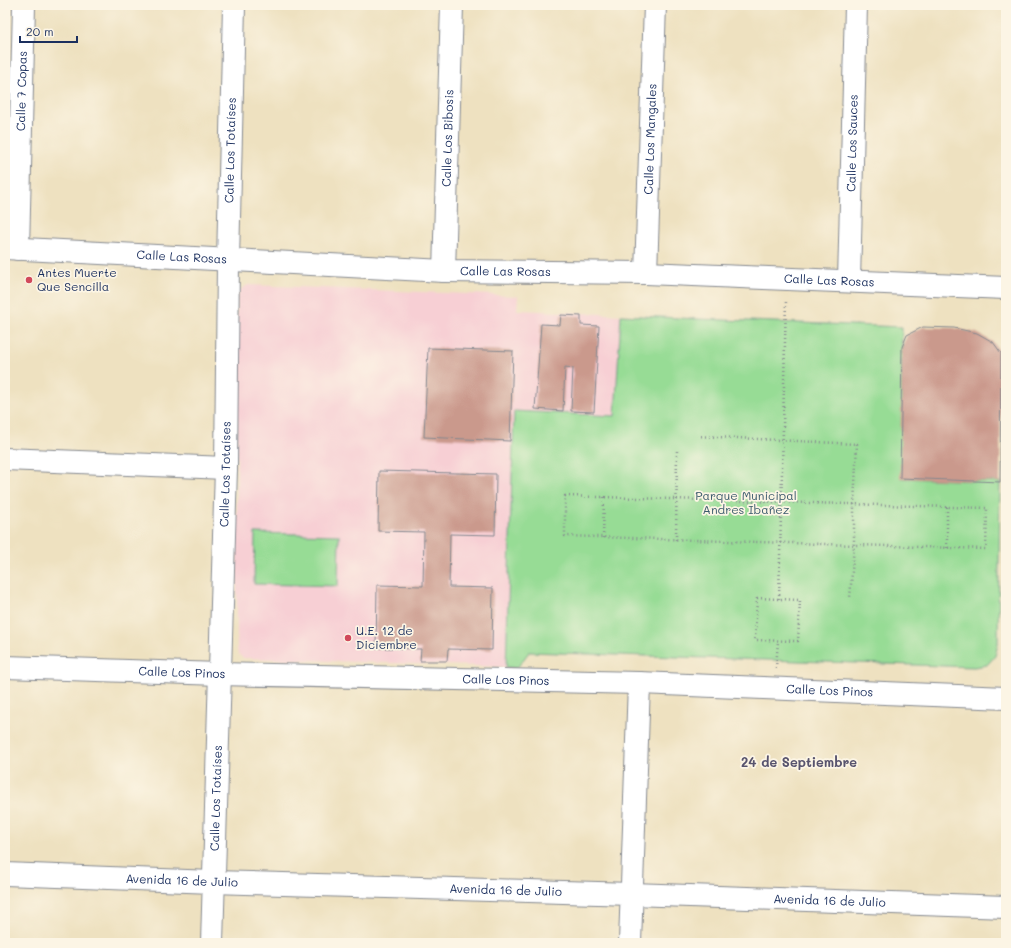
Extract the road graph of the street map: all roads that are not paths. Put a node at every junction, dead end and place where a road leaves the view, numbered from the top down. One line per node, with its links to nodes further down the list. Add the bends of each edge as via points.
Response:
1 (24, 5): 6 (street, Calle 7 Copas)
2 (234, 5): 7 (street, Calle Los Totaíses)
3 (452, 5): 8 (street, Calle Los Bibosis)
4 (655, 5): 9 (street, Calle Los Mangales)
5 (856, 5): 10 (street, Calle Los Sauces)
6 (11, 249): 7 (street, Calle Las Rosas)
7 (228, 261): 8 (street, Calle Las Rosas); 13 (street, Calle Los Totaíses)
8 (444, 271): 9 (street, Calle Las Rosas)
9 (646, 273): 10 (street, Calle Las Rosas)
10 (849, 281): 11 (street, Calle Las Rosas)
11 (1006, 288)
12 (5, 459): 13 (street)
13 (226, 468): 15 (street, Calle Los Totaíses)
14 (5, 667): 15 (street, Calle Los Pinos)
15 (220, 674): 16 (street, Calle Los Pinos); 19 (street, Calle Los Totaíses)
16 (639, 683): 17 (street, Calle Los Pinos); 20 (street)
17 (1006, 698)
18 (5, 874): 19 (street, Avenida 16 de Julio)
19 (213, 882): 20 (street, Avenida 16 de Julio); 22 (street, Calle Los Totaíses)
20 (632, 894): 21 (street, Avenida 16 de Julio); 23 (street)
21 (1006, 908)
22 (212, 943)
23 (630, 943)

